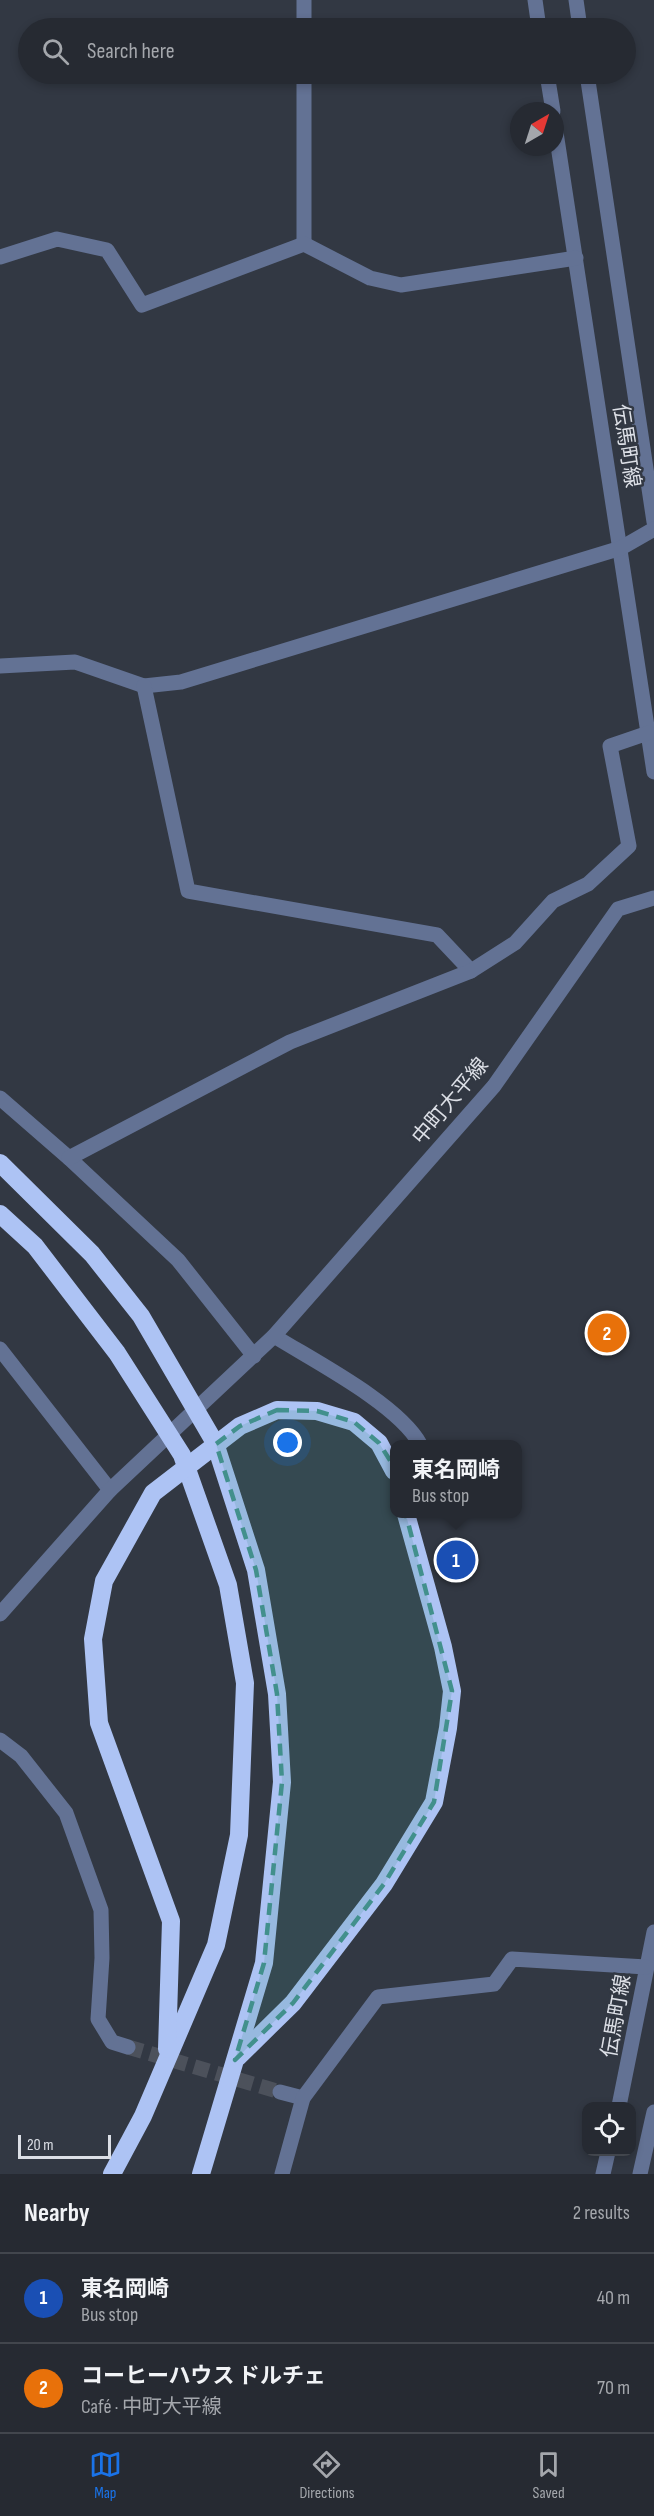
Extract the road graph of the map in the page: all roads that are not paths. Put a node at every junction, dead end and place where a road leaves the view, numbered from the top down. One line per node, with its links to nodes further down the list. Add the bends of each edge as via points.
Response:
1 (304, 0): 4 (street)
2 (535, 0): 5 (street)
3 (576, 0): 6 (street)
4 (304, 18)
5 (538, 18)
6 (579, 18)
7 (304, 84): 12 (street)
8 (549, 84): 10 (street)
9 (588, 84): 15 (street, 伝馬町線)
10 (552, 102)
11 (560, 156): 14 (street, 伝馬町線)
12 (304, 244): 13 (street, via 142,305 107,250 57,239); 14 (street, via 370,278 401,285)
13 (0, 257)
14 (576, 258): 17 (street, 伝馬町線)
15 (654, 522)
16 (654, 529): 17 (street)
17 (621, 548): 19 (street, via 182,682); 20 (street, 伝馬町線)
18 (0, 666): 19 (street, via 75,662)
19 (144, 686): 23 (street, via 188,891 437,935)
20 (648, 733): 21 (street, 伝馬町線); 23 (street, via 610,746 629,846 588,884 553,901 515,943)
21 (654, 772)
22 (654, 898): 28 (street, 中町大平線, via 618,909 494,1086)
23 (471, 971): 25 (street, via 290,1042)
24 (0, 1098): 25 (street)
25 (69, 1158): 30 (street, via 178,1260)
26 (0, 1163): 41 (highway, via 92,1254 141,1316 216,1443 256,1570 277,1694 282,1782 264,1963)
27 (0, 1214): 40 (highway, via 35,1246 117,1353 182,1455 228,1585 244,1683 239,1835 216,1945)
28 (274, 1336): 30 (street, 中町大平線); 31 (street, via 361,1391 398,1418)
29 (0, 1349): 33 (street)
30 (254, 1356): 33 (street, 中町大平線)
31 (417, 1440)
32 (390, 1464): 40 (highway, via 378,1443 354,1422 318,1411 277,1410 240,1426 153,1493 104,1581 93,1639 99,1723 171,1921)
33 (110, 1490): 35 (street)
34 (407, 1518): 41 (highway, via 452,1691 434,1802 377,1894 293,2003)
35 (0, 1614)
36 (0, 1740): 39 (street, via 21,1756 66,1814 101,1910 98,2019 112,2042)
37 (654, 1932): 38 (street, 伝馬町線)
38 (646, 1967): 43 (street, via 512,1959 494,1984 378,1997); 44 (street, 伝馬町線)
39 (128, 2047)
40 (167, 2060): 47 (highway)
41 (235, 2060): 48 (highway)
42 (280, 2092): 43 (street)
43 (303, 2098): 49 (street)
44 (620, 2102)
45 (654, 2112): 51 (street)
46 (607, 2156): 50 (street)
47 (112, 2174)
48 (201, 2174)
49 (282, 2174)
50 (603, 2174)
51 (640, 2174)

